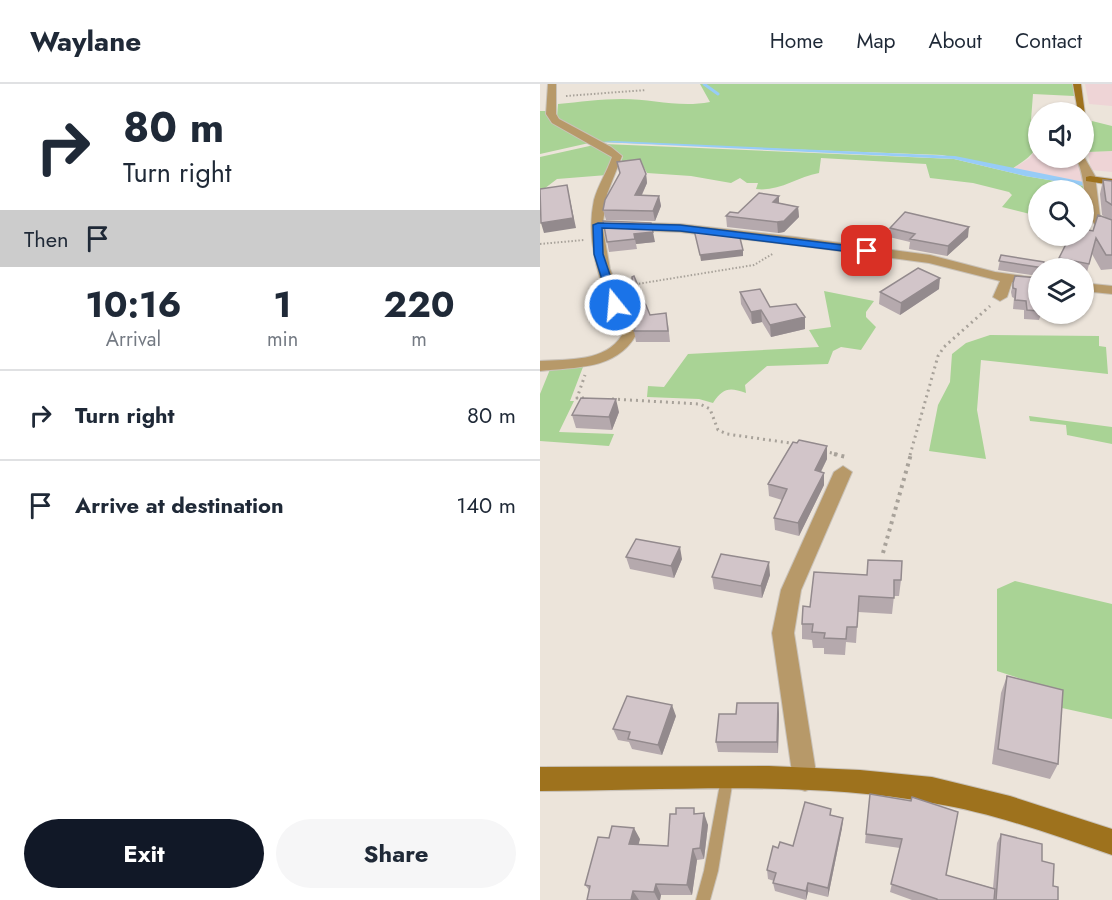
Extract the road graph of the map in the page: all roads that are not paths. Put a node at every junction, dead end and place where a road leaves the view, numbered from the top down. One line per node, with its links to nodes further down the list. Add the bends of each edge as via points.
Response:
1 (552, 84): 8 (street, via 551,114 555,121 617,156 600,198)
2 (1077, 84): 3 (street)
3 (1080, 102)
4 (1085, 168): 5 (street)
5 (1090, 179): 6 (street); 7 (street, via 1093,218)
6 (1112, 182)
7 (1112, 231)
8 (597, 232): 9 (street, via 680,228 930,259); 14 (street, via 610,289 629,335 620,348 591,361)
9 (1007, 278): 10 (street); 13 (street)
10 (1028, 281)
11 (1094, 288): 12 (street)
12 (1112, 290)
13 (1000, 297)
14 (540, 366)
15 (843, 472): 18 (street, via 791,590 783,633)
16 (540, 779): 17 (street)
17 (727, 779): 18 (street); 20 (lane)
18 (805, 779): 19 (street, via 907,786 997,804)
19 (1112, 842)
20 (703, 900)

